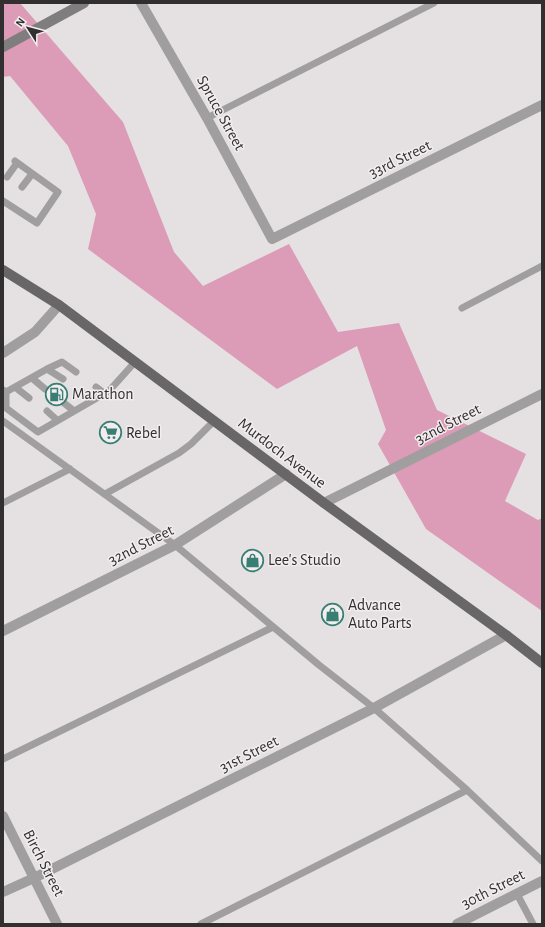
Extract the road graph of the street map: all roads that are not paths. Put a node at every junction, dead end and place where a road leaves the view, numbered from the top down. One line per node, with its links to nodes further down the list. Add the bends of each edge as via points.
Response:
1 (84, 3): 4 (street)
2 (141, 3): 6 (street, Spruce Street)
3 (434, 3): 6 (lane)
4 (3, 47)
5 (542, 106): 11 (street, 33rd Street)
6 (207, 118): 11 (street, Spruce Street)
7 (32, 174): 8 (lane, via 16,162); 9 (lane); 10 (lane, via 58,192 37,223 11,202)
8 (7, 177)
9 (22, 187)
10 (3, 201)
11 (272, 239)
12 (542, 266): 15 (lane)
13 (3, 270): 14 (main road, Murdoch Avenue)
14 (59, 305): 16 (street, via 35,332); 17 (main road, Murdoch Avenue)
15 (462, 308)
16 (3, 353)
17 (135, 362): 27 (lane); 36 (main road, Murdoch Avenue)
18 (47, 369): 19 (lane, via 62,362); 20 (lane); 21 (lane)
19 (76, 372)
20 (32, 378): 22 (lane); 24 (lane)
21 (63, 379)
22 (15, 387): 25 (lane); 29 (lane)
23 (96, 387): 27 (lane)
24 (46, 389)
25 (5, 391): 34 (lane, via 6,408 38,432)
26 (83, 393): 30 (lane)
27 (104, 393): 30 (lane)
28 (542, 394): 41 (street, 32nd Street)
29 (28, 398)
30 (92, 400): 33 (lane)
31 (64, 403): 33 (lane)
32 (47, 411): 34 (lane)
33 (74, 411): 34 (lane)
34 (58, 420)
35 (3, 421): 37 (lane)
36 (214, 421): 38 (main road, Murdoch Avenue); 39 (lane, via 179,453)
37 (70, 469): 39 (lane); 40 (lane)
38 (286, 474): 41 (main road, Murdoch Avenue); 42 (street, 32nd Street)
39 (105, 494): 42 (lane)
40 (3, 503)
41 (324, 503): 45 (main road, Murdoch Avenue)
42 (175, 546): 43 (lane); 44 (street, 32nd Street)
43 (272, 627): 47 (lane); 48 (lane)
44 (3, 631)
45 (506, 635): 46 (main road, Murdoch Avenue); 47 (street, 31st Street)
46 (542, 663)
47 (374, 708): 49 (lane); 52 (street, 31st Street)
48 (3, 759)
49 (467, 790): 51 (lane); 57 (lane)
50 (3, 816): 52 (street, Birch Street)
51 (542, 861)
52 (34, 878): 54 (street, 31st Street); 56 (street, Birch Street)
53 (542, 881): 55 (street, 30th Street)
54 (3, 892)
55 (518, 894): 58 (street, 30th Street); 59 (lane)
56 (57, 924)
57 (201, 924)
58 (457, 924)
59 (533, 924)

